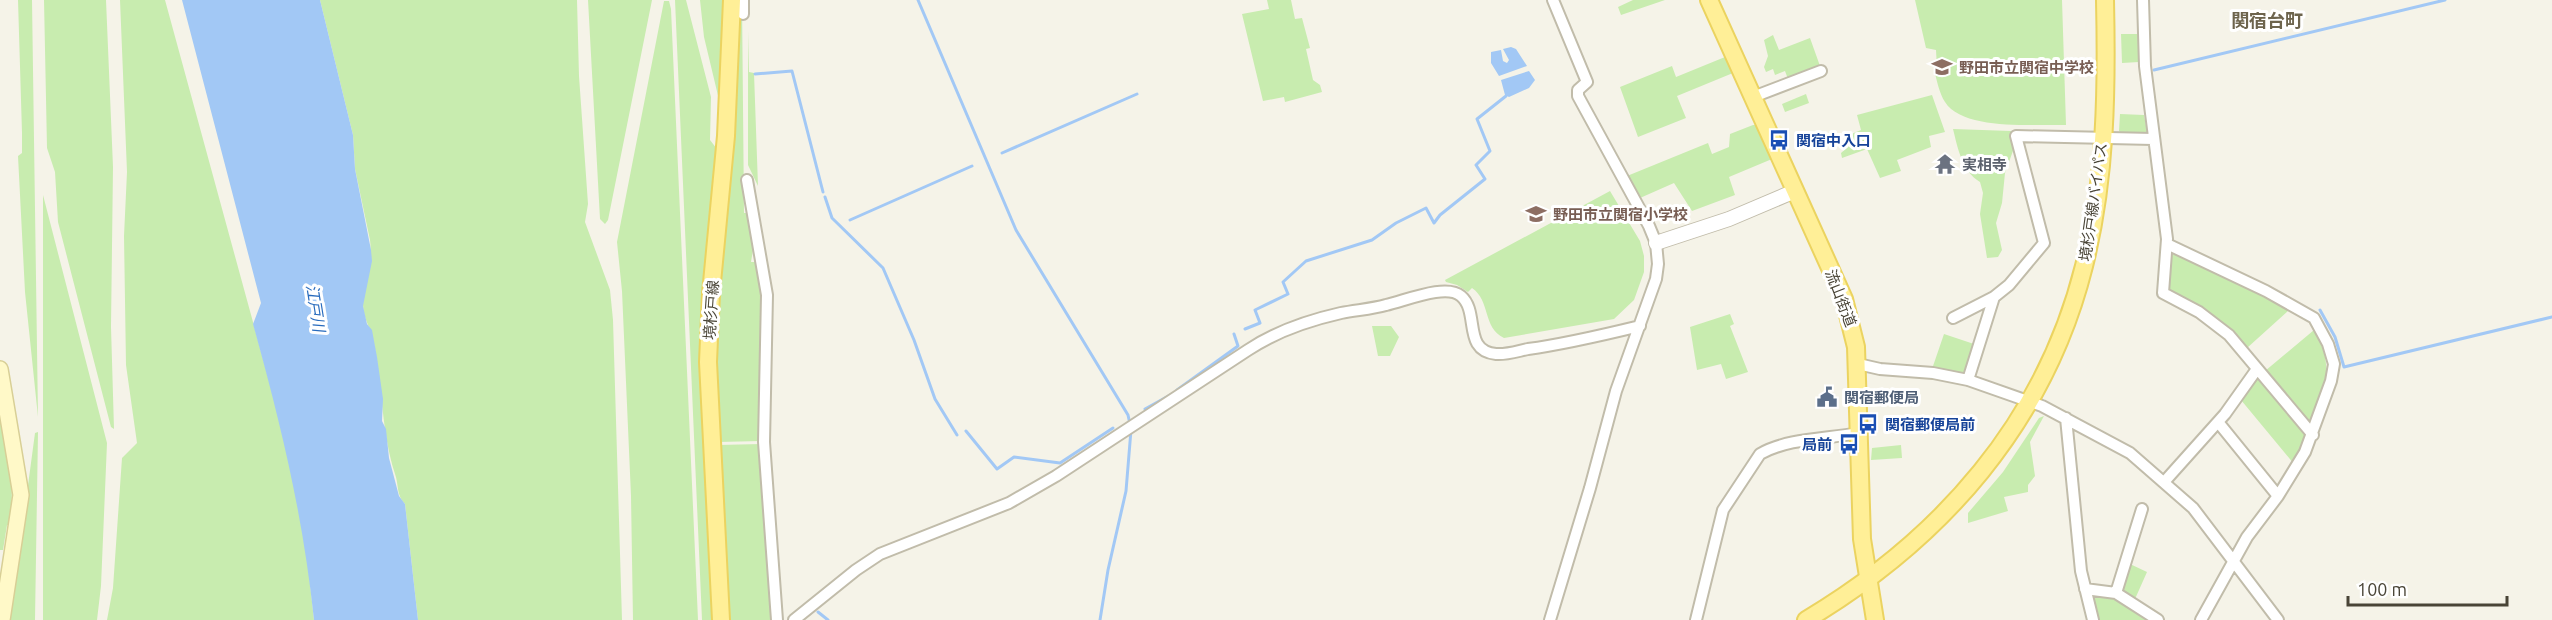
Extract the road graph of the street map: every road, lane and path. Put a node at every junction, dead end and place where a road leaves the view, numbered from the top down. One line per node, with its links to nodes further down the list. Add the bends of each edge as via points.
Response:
1 (732, 0): 38 (main road, 境杉戸線, via 726,136 708,362)
2 (743, 0): 7 (street)
3 (1553, 0): 14 (street, via 1587,82 1578,90 1578,96)
4 (1709, 0): 9 (main road, 流山街道)
5 (2104, 0): 10 (main road, 境杉戸線バイパス)
6 (2143, 0): 11 (street)
7 (743, 14)
8 (1821, 71): 9 (street)
9 (1753, 97): 13 (main road, 流山街道)
10 (2103, 139): 11 (street); 16 (street, via 2016,136 2044,243); 23 (main road, 境杉戸線バイパス, via 2085,266 2061,337)
11 (2153, 139): 15 (street)
12 (747, 180): 39 (street, via 767,295 764,442)
13 (1795, 191): 14 (street, via 1729,219); 19 (main road, 流山街道, via 1847,307)
14 (1656, 243): 18 (street, via 1656,279)
15 (2167, 244): 21 (street, via 2163,293 2216,323); 27 (street, via 2314,318 2334,364)
16 (1994, 297): 17 (street); 22 (street)
17 (1953, 318)
18 (1640, 326): 40 (street, via 1571,343 1495,354 1474,339 1468,305 1462,296 1447,291 1340,313 1263,340 1009,503 880,554); 41 (street, via 1616,391)
19 (1858, 364): 22 (street); 26 (main road, 流山街道)
20 (0, 369): 35 (main road, via 21,495)
21 (2257, 369): 25 (street); 27 (street)
22 (1968, 380): 23 (street)
23 (2029, 402): 24 (street); 33 (main road, 境杉戸線バイパス, via 1997,452 1959,500 1916,542)
24 (2066, 418): 28 (street, via 2130,453); 34 (street)
25 (2218, 422): 28 (street); 29 (street)
26 (1858, 433): 33 (main road, 流山街道, via 1862,539); 42 (street, via 1805,441 1760,454 1723,510)
27 (2313, 435): 29 (street)
28 (2165, 481): 31 (street, via 2193,508)
29 (2278, 496): 31 (street)
30 (2142, 508): 36 (street)
31 (2233, 561): 47 (street); 48 (street)
32 (0, 567): 35 (street)
33 (1868, 579): 43 (main road, 境杉戸線バイパス); 44 (main road, 流山街道)
34 (2085, 589): 36 (street); 45 (street)
35 (8, 593): 37 (main road)
36 (2116, 593): 46 (street)
37 (2, 620)
38 (721, 620)
39 (777, 620)
40 (794, 620)
41 (1550, 620)
42 (1696, 620)
43 (1806, 620)
44 (1875, 620)
45 (2093, 620)
46 (2158, 620)
47 (2201, 620)
48 (2278, 620)

